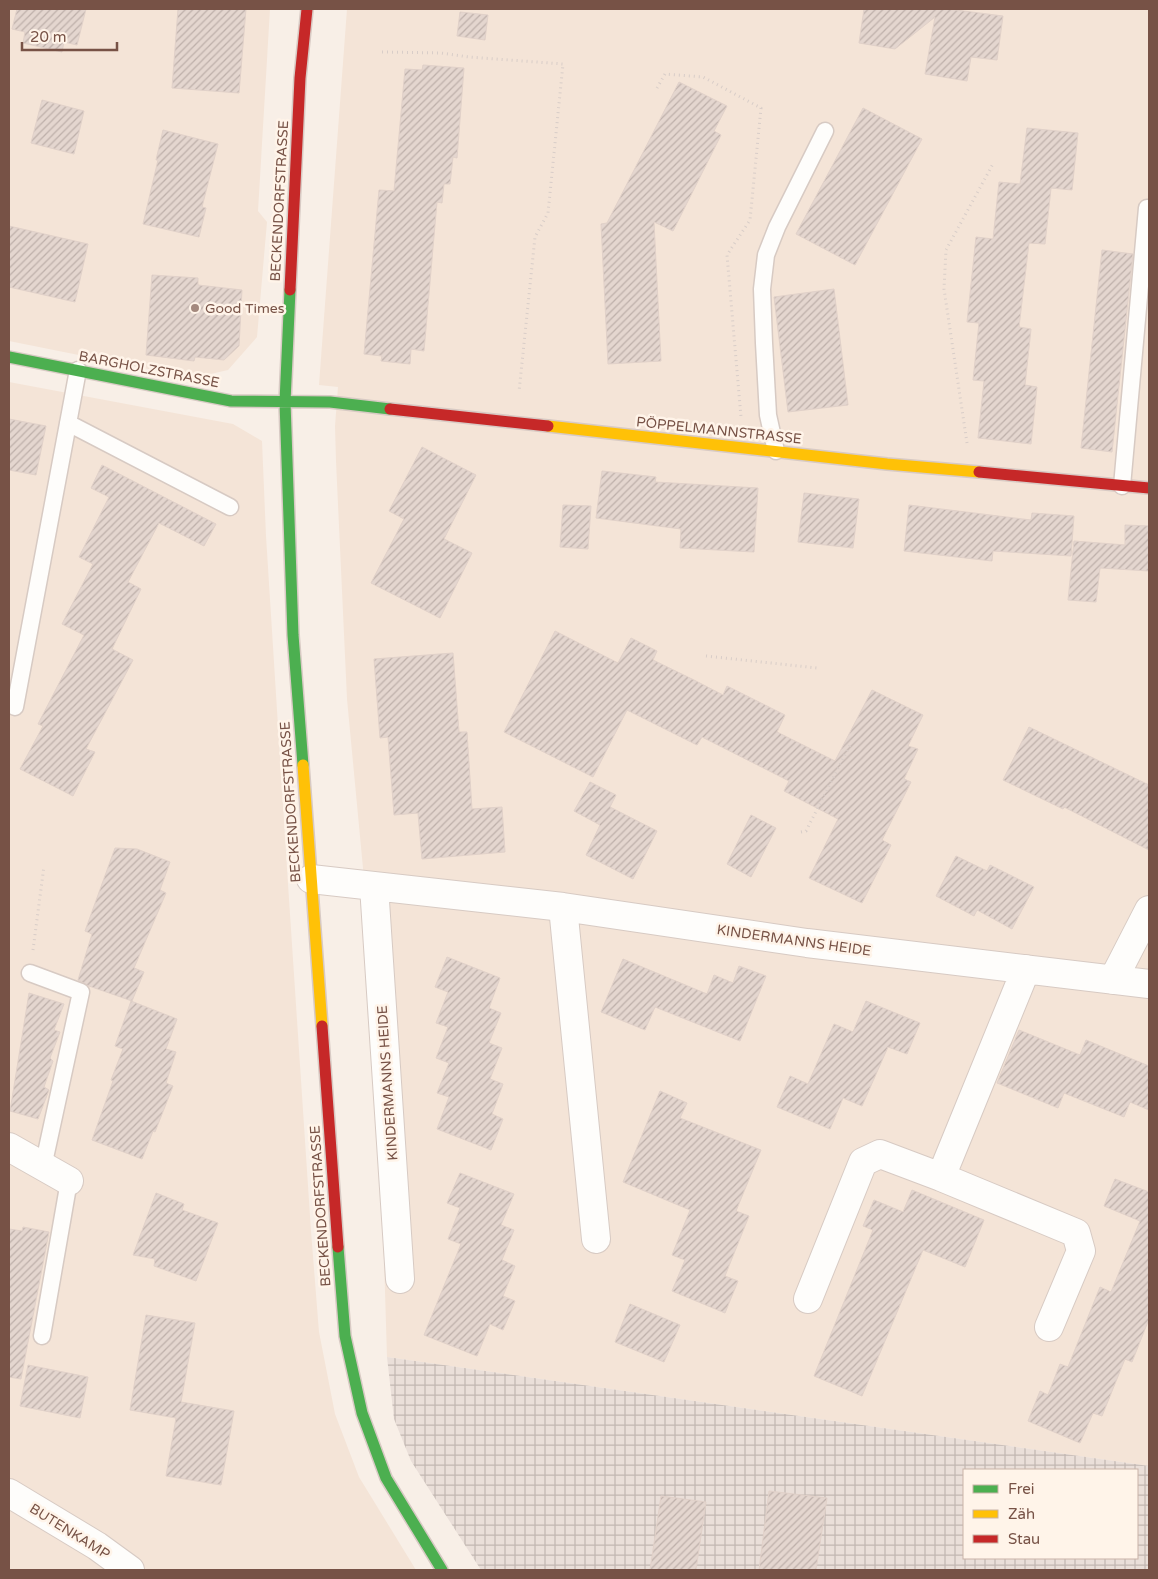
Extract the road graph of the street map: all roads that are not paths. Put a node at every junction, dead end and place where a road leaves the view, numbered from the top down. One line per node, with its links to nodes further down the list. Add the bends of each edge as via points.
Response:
1 (307, 9): 6 (street, BECKENDORFSTRASSE, via 300,78)
2 (825, 131): 8 (lane, via 766,256 762,289 764,342 768,415)
3 (1147, 208): 9 (lane)
4 (9, 357): 5 (street, BARGHOLZSTRASSE)
5 (78, 370): 6 (street, BARGHOLZSTRASSE, via 231,401); 7 (lane)
6 (285, 402): 8 (street, PÖPPELMANNSTRASSE, via 330,402); 13 (street, BECKENDORFSTRASSE, via 292,636)
7 (68, 423): 11 (lane); 12 (lane)
8 (776, 452): 9 (street, PÖPPELMANNSTRASSE)
9 (1122, 486): 10 (street, PÖPPELMANNSTRASSE)
10 (1149, 488)
11 (230, 506)
12 (15, 706)
13 (311, 879): 14 (street, KINDERMANNS HEIDE); 32 (street, BECKENDORFSTRASSE, via 345,1336 362,1413 386,1478)
14 (374, 886): 15 (street, KINDERMANNS HEIDE); 26 (street, KINDERMANNS HEIDE)
15 (562, 907): 17 (street, KINDERMANNS HEIDE, via 807,943); 25 (street)
16 (1149, 910): 19 (street)
17 (1026, 969): 19 (street, KINDERMANNS HEIDE); 23 (street)
18 (30, 973): 22 (lane, via 81,992)
19 (1113, 980): 20 (street, KINDERMANNS HEIDE)
20 (1149, 984)
21 (9, 1147): 22 (street)
22 (43, 1167): 24 (street)
23 (941, 1177): 27 (street, via 880,1154 863,1162); 28 (street, via 1076,1232 1081,1251)
24 (69, 1181): 29 (lane)
25 (596, 1239)
26 (400, 1279)
27 (808, 1299)
28 (1049, 1328)
29 (42, 1336)
30 (9, 1493): 31 (street, BUTENKAMP, via 97,1546)
31 (130, 1570)
32 (442, 1570)

